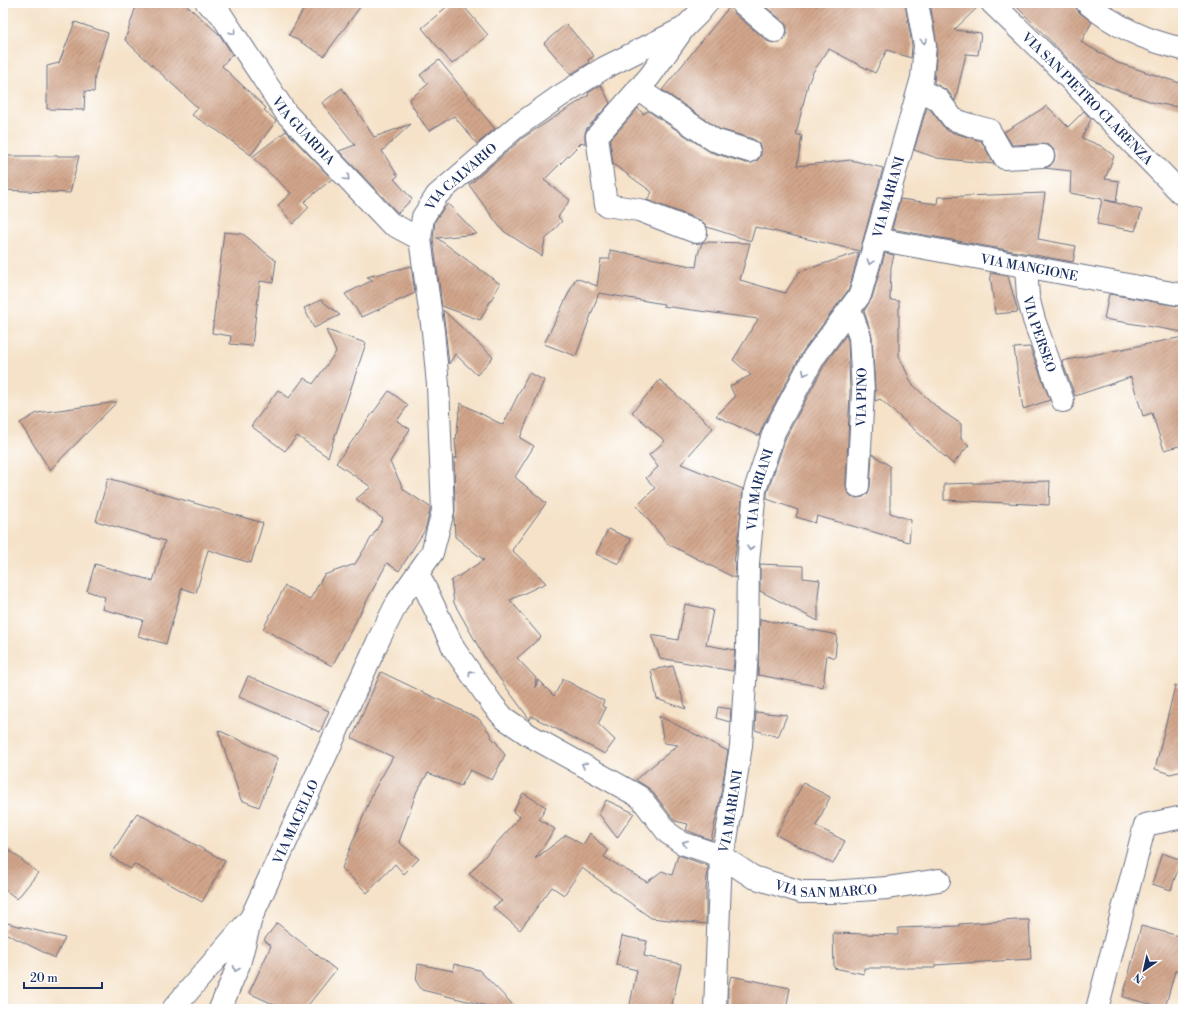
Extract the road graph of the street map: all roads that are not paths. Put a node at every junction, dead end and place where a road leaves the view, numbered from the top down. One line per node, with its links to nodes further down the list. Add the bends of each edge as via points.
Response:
1 (207, 3): 16 (street, VIA GUARDIA, one-way to 16, via 220,13 286,113 390,223)
2 (707, 3): 7 (street, VIA CALVARIO)
3 (742, 3): 8 (street)
4 (917, 3): 11 (street, VIA MARIANI, one-way to 11, via 925,45)
5 (992, 3): 14 (street, VIA SAN PIETRO CLARENZA)
6 (1087, 3): 9 (street, via 1130,32)
7 (684, 28): 10 (street); 16 (street, VIA CALVARIO, via 604,68 516,127 437,195 422,217)
8 (775, 31)
9 (1183, 49)
10 (638, 89): 12 (street, via 714,140); 15 (street, via 596,136 606,205 639,210)
11 (919, 90): 13 (street, via 938,99 953,119 989,130 1005,158); 17 (street, VIA MARIANI)
12 (748, 151)
13 (1043, 156)
14 (1183, 195)
15 (696, 232)
16 (420, 239): 23 (street, VIA CALVARIO, via 438,385 443,511 432,554)
17 (876, 239): 18 (street, VIA MANGIONE); 20 (street, VIA MARIANI, one-way to 20, via 860,295)
18 (1026, 266): 19 (street, VIA MANGIONE); 21 (street, VIA PERSEO, via 1028,297 1034,320)
19 (1183, 295)
20 (850, 310): 22 (street, VIA PINO, via 860,337 863,391); 25 (street, VIA MARIANI, one-way to 25, via 814,357 774,432 755,490 748,562 747,651 741,746)
21 (1062, 400)
22 (858, 486)
23 (418, 573): 25 (street, VIA SAN MARCO, one-way to 23, via 682,843 668,833 640,797 529,735 504,718 454,649); 27 (street, VIA MACELLO, via 398,601 380,637)
24 (1183, 817): 31 (street, via 1145,825)
25 (722, 856): 26 (street, VIA SAN MARCO, via 753,877 801,892 887,888); 30 (street, VIA MARIANI)
26 (939, 880)
27 (252, 918): 28 (street); 29 (street, VIA MACELLO, one-way to 29, via 239,964)
28 (173, 1009)
29 (220, 1009)
30 (715, 1009)
31 (1097, 1009)

